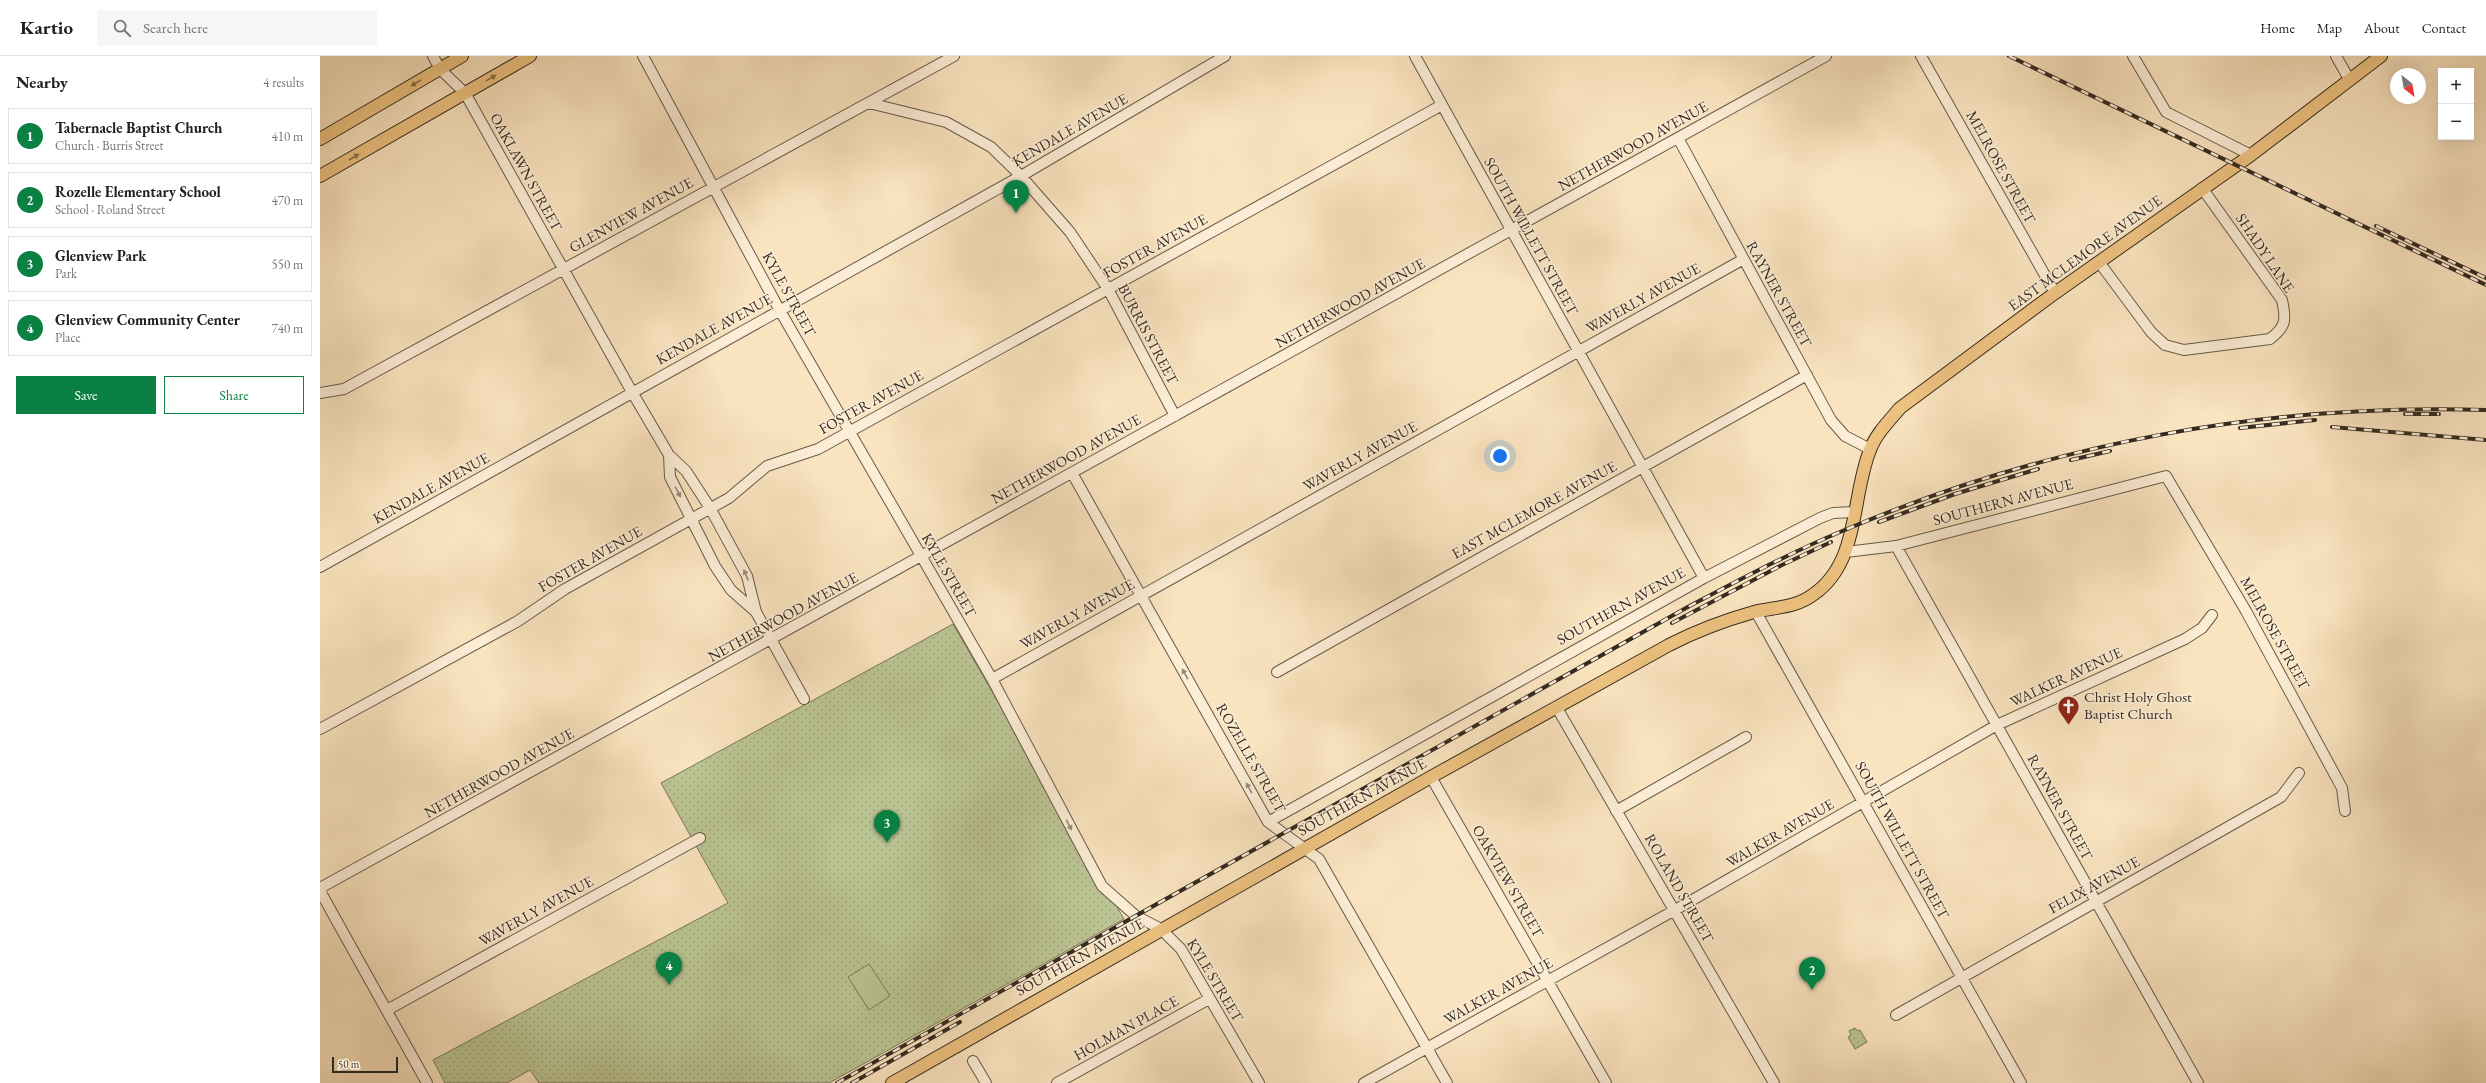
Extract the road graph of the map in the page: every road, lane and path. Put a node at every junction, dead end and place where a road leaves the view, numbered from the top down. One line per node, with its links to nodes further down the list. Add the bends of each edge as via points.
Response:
1 (433, 56): 13 (street, OAKLAWN STREET)
2 (462, 56): 13 (main road)
3 (530, 56): 15 (main road, one-way to 3)
4 (643, 56): 23 (street, KYLE STREET)
5 (954, 56): 16 (street, GLENVIEW AVENUE)
6 (1225, 56): 22 (street, KENDALE AVENUE)
7 (1415, 56): 17 (street, SOUTH WILLETT STREET)
8 (1826, 56): 18 (street, NETHERWOOD AVENUE)
9 (1921, 56): 30 (street, MELROSE STREET)
10 (2134, 56): 20 (street, via 2166,112)
11 (2336, 56): 14 (street)
12 (2381, 56): 14 (main road, EAST MCLEMORE AVENUE)
13 (440, 69): 15 (street, OAKLAWN STREET); 19 (main road, one-way to 19)
14 (2350, 79): 20 (main road, EAST MCLEMORE AVENUE)
15 (465, 93): 21 (main road, one-way to 15); 28 (street, OAKLAWN STREET)
16 (870, 103): 22 (street, BURRIS STREET, via 946,122 991,147); 23 (street, GLENVIEW AVENUE)
17 (1442, 105): 25 (street, SOUTH WILLETT STREET); 29 (street, FOSTER AVENUE)
18 (1678, 138): 25 (street, NETHERWOOD AVENUE); 26 (street, RAYNER STREET)
19 (320, 139)
20 (2251, 155): 24 (main road, EAST MCLEMORE AVENUE)
21 (320, 176)
22 (1021, 176): 29 (street, BURRIS STREET, via 1070,232); 31 (street, KENDALE AVENUE)
23 (712, 187): 28 (street, GLENVIEW AVENUE); 31 (street, KYLE STREET)
24 (2202, 188): 27 (main road, EAST MCLEMORE AVENUE); 27 (street, SHADY LANE, via 2282,300 2286,318 2280,331 2270,339 2184,350 2165,345 2151,332)
25 (1510, 231): 32 (street, SOUTH WILLETT STREET); 36 (street, NETHERWOOD AVENUE)
26 (1742, 260): 32 (street, WAVERLY AVENUE); 33 (street, RAYNER STREET)
27 (2099, 262): 30 (main road, EAST MCLEMORE AVENUE)
28 (564, 269): 34 (street, OAKLAWN STREET); 35 (street, GLENVIEW AVENUE, via 344,389)
29 (1108, 289): 36 (street, BURRIS STREET); 37 (street, FOSTER AVENUE)
30 (2055, 293): 38 (main road, EAST MCLEMORE AVENUE, via 1900,408 1882,428)
31 (779, 309): 34 (street, KENDALE AVENUE); 37 (street, KYLE STREET)
32 (1578, 352): 40 (street, SOUTH WILLETT STREET); 51 (street, WAVERLY AVENUE)
33 (1806, 375): 38 (street, RAYNER STREET, via 1831,420 1844,436); 40 (street, EAST MCLEMORE AVENUE)
34 (632, 392): 39 (street, OAKLAWN STREET); 49 (street, KENDALE AVENUE)
35 (320, 393)
36 (1175, 416): 41 (street, NETHERWOOD AVENUE)
37 (850, 431): 43 (street, FOSTER AVENUE, via 818,449 767,466 729,498); 48 (street, KYLE STREET)
38 (1870, 449): 44 (main road, EAST MCLEMORE AVENUE)
39 (669, 455): 43 (street, via 686,471); 45 (street, one-way to 45, via 670,476)
40 (1641, 468): 50 (street, SOUTH WILLETT STREET); 56 (street, EAST MCLEMORE AVENUE)
41 (1072, 473): 48 (street, NETHERWOOD AVENUE); 51 (street, ROZELLE STREET)
42 (2166, 476): 46 (street, SOUTHERN AVENUE); 67 (street, MELROSE STREET, via 2246,611 2342,788)
43 (710, 508): 45 (street, FOSTER AVENUE); 52 (street, one-way to 43, via 747,576)
44 (1854, 512): 47 (main road, SOUTHERN AVENUE); 50 (street, SOUTHERN AVENUE, via 1833,513 1820,518)
45 (692, 518): 52 (street, via 715,566 731,590); 61 (street, FOSTER AVENUE, via 565,589 518,621)
46 (1896, 546): 47 (street, SOUTHERN AVENUE); 60 (street, RAYNER STREET)
47 (1846, 552): 53 (main road, SOUTHERN AVENUE, via 1833,576 1815,594 1794,605)
48 (921, 557): 55 (street, NETHERWOOD AVENUE); 57 (street, KYLE STREET)
49 (320, 567)
50 (1704, 578): 68 (street, SOUTHERN AVENUE)
51 (1140, 596): 57 (street, WAVERLY AVENUE); 68 (street, ROZELLE STREET, one-way to 51)
52 (756, 612): 55 (street)
53 (1756, 612): 59 (main road, SOUTHERN AVENUE, via 1709,625); 65 (street, SOUTH WILLETT STREET)
54 (2212, 615): 60 (street, WALKER AVENUE, via 2202,628 2185,639)
55 (771, 640): 58 (street); 71 (street, NETHERWOOD AVENUE)
56 (1277, 672)
57 (992, 679): 74 (street, KYLE STREET, one-way to 74, via 1102,886 1136,916)
58 (804, 699)
59 (1557, 708): 64 (main road, SOUTHERN AVENUE); 66 (street, ROLAND STREET)
60 (1997, 725): 65 (street, WALKER AVENUE); 72 (street, RAYNER STREET)
61 (320, 729)
62 (1746, 737): 66 (street)
63 (2299, 773): 72 (street, FELIX AVENUE, via 2281,797)
64 (1431, 777): 70 (main road, SOUTHERN AVENUE); 76 (street, OAKVIEW STREET)
65 (1864, 803): 73 (street, WALKER AVENUE); 75 (street, SOUTH WILLETT STREET)
66 (1616, 811): 73 (street, ROLAND STREET)
67 (2345, 811)
68 (1268, 822): 70 (street, ROZELLE STREET)
69 (700, 838): 78 (street, WAVERLY AVENUE)
70 (1305, 848): 74 (main road, SOUTHERN AVENUE); 80 (street, ROZELLE STREET, via 1319,859)
71 (320, 890): 78 (street)
72 (2095, 901): 75 (street, FELIX AVENUE); 92 (street, RAYNER STREET)
73 (1675, 910): 76 (street, WALKER AVENUE); 90 (street, ROLAND STREET)
74 (1161, 929): 77 (street, KYLE STREET, via 1181,949); 83 (main road, SOUTHERN AVENUE)
75 (1962, 977): 79 (street, FELIX AVENUE); 91 (street, SOUTH WILLETT STREET)
76 (1547, 980): 80 (street, WALKER AVENUE); 89 (street, OAKVIEW STREET)
77 (1209, 999): 85 (street, HOLMAN PLACE); 86 (street, KYLE STREET)
78 (387, 1010): 82 (street)
79 (1896, 1015)
80 (1427, 1048): 87 (street, WALKER AVENUE); 88 (street, ROZELLE STREET)
81 (973, 1061): 84 (street)
82 (427, 1083)
83 (892, 1083)
84 (986, 1083)
85 (1057, 1083)
86 (1259, 1083)
87 (1364, 1083)
88 (1447, 1083)
89 (1606, 1083)
90 (1774, 1083)
91 (2021, 1083)
92 (2198, 1083)

